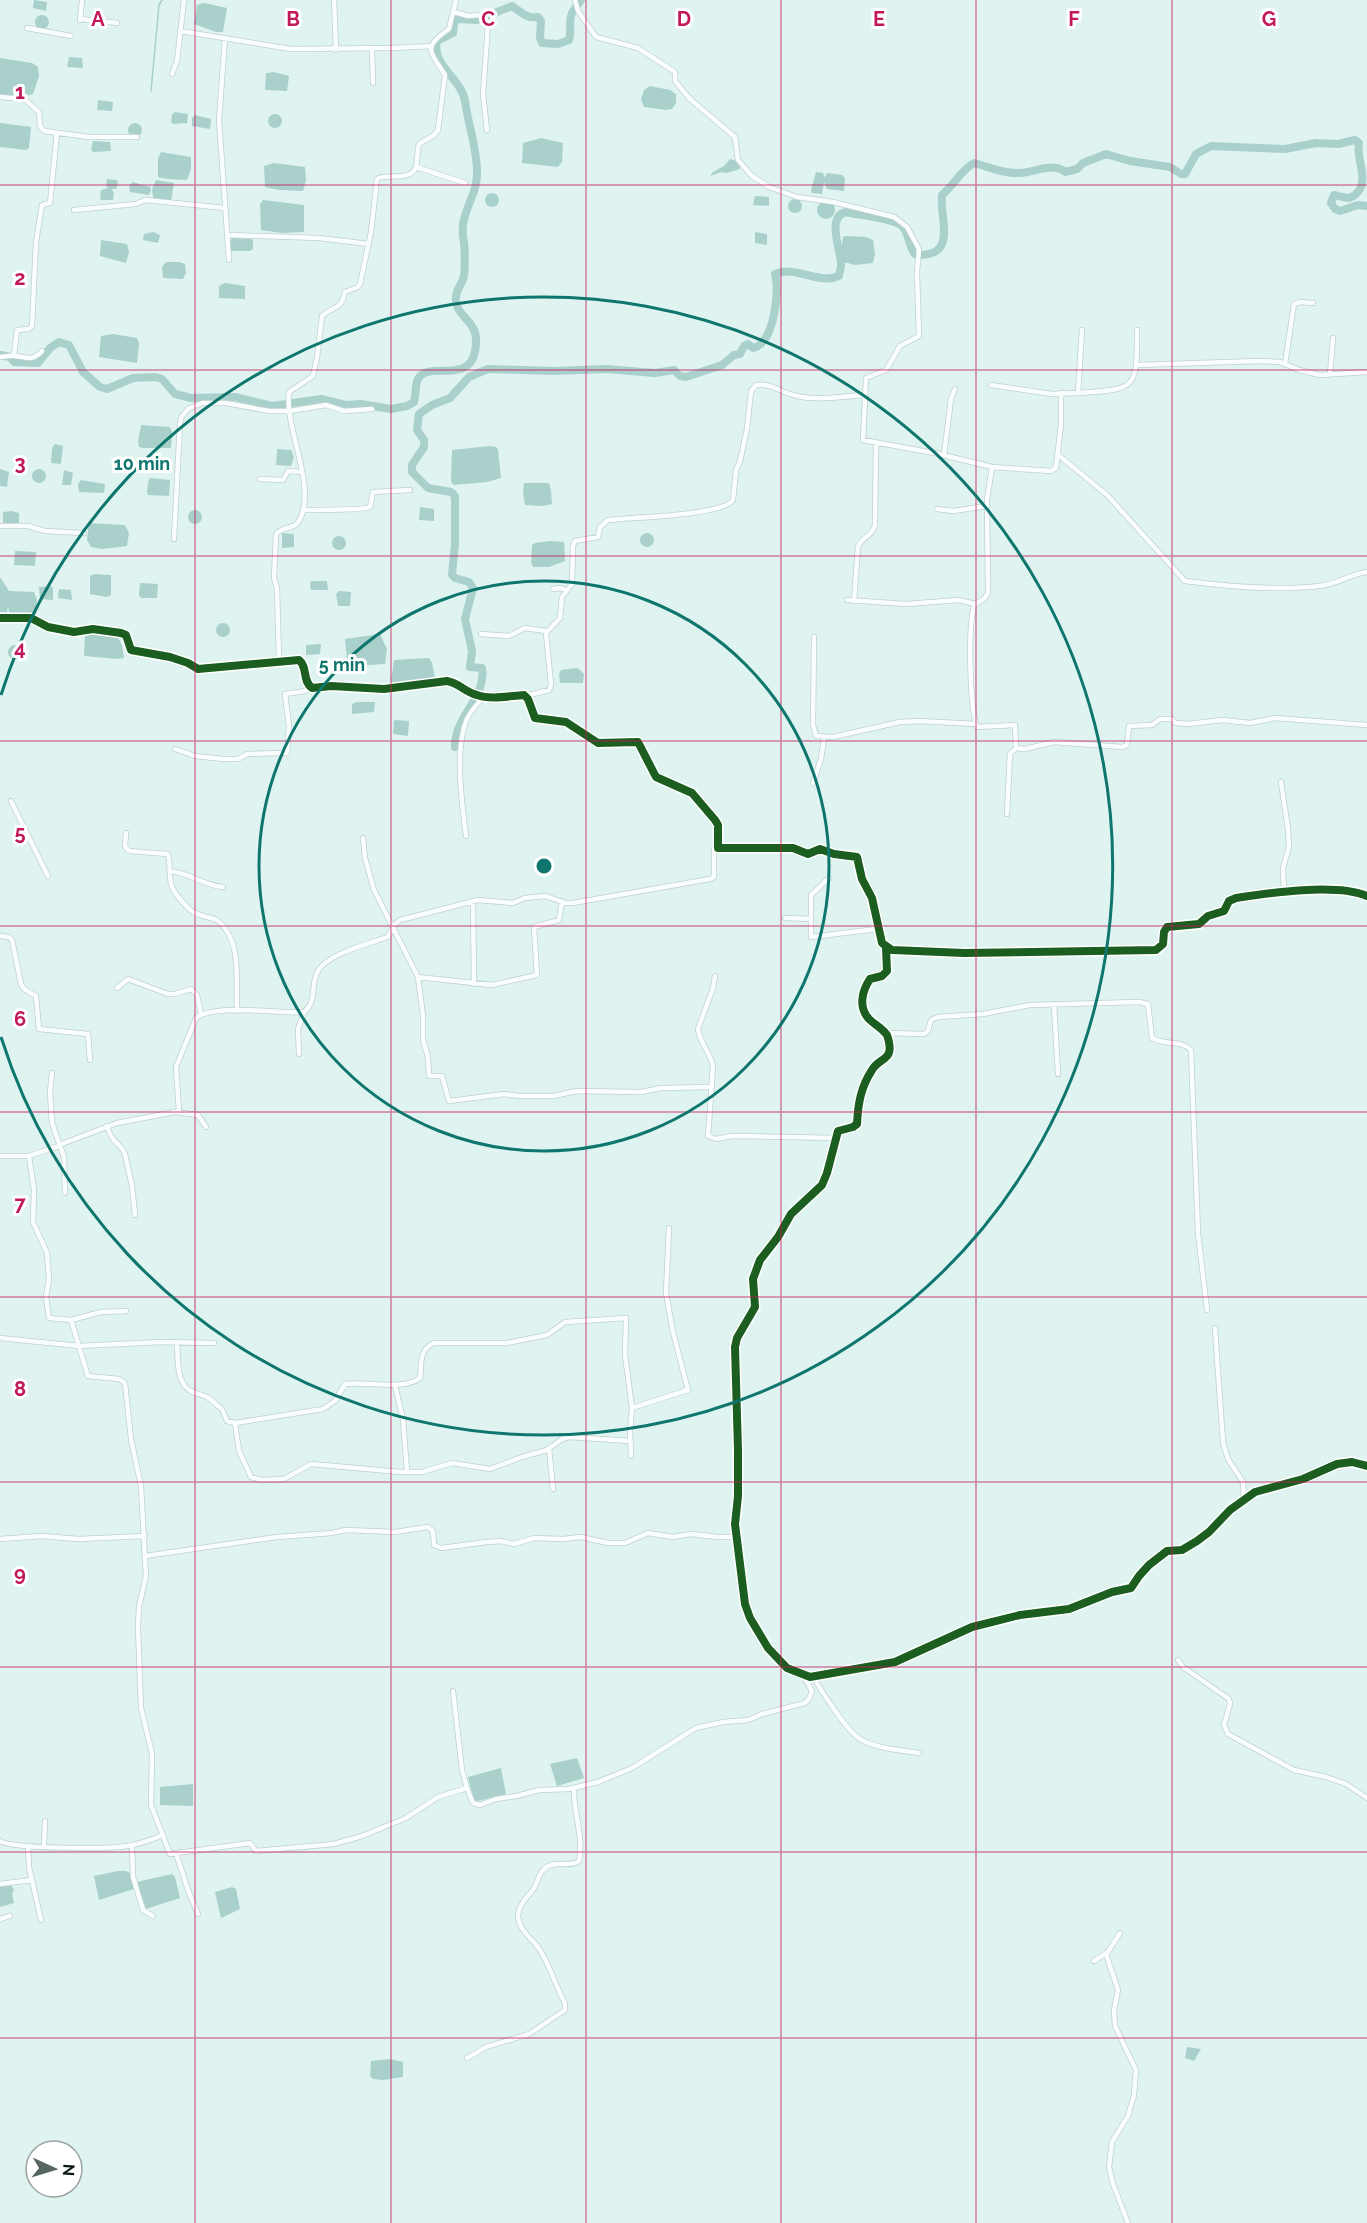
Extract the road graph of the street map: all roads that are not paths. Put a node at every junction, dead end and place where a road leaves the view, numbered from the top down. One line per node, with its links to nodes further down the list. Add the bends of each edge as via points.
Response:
1 (82, 0): 7 (street, via 80,19)
2 (184, 0): 9 (street)
3 (334, 0): 14 (street)
4 (456, 0): 6 (street)
5 (575, 2): 43 (street, via 596,36 638,48 675,72 675,81 690,99 735,137 736,156 752,176 780,192 898,219 908,227 919,253 919,336 900,346 886,370 866,378)
6 (454, 12): 12 (street, via 449,29); 18 (street, via 485,17 489,30 483,94)
7 (117, 23)
8 (27, 28): 10 (street)
9 (180, 31): 11 (street); 15 (street)
10 (71, 36)
11 (225, 38): 14 (street, via 275,47); 23 (street, via 219,120)
12 (432, 45): 13 (street); 21 (street, via 433,59 446,71 438,130 420,144)
13 (372, 48): 14 (street); 16 (street)
14 (336, 50)
15 (172, 75)
16 (373, 83)
17 (0, 97): 19 (street, via 24,99 39,112 42,129)
18 (487, 130)
19 (57, 133): 20 (street); 33 (street, via 50,203 42,205 36,242 32,326 17,330)
20 (137, 137)
21 (416, 167): 22 (street); 26 (street, via 408,175 377,179)
22 (465, 183)
23 (225, 208): 24 (street, via 145,200); 25 (street)
24 (74, 210)
25 (228, 235): 26 (street); 27 (street)
26 (369, 244): 44 (street, via 360,284 345,292 340,306 322,316 314,373 291,390)
27 (229, 260)
28 (1313, 303): 35 (street, via 1294,304)
29 (1082, 330): 42 (street)
30 (1137, 330): 36 (street)
31 (1333, 338): 38 (street)
32 (42, 354): 33 (street, via 31,359)
33 (14, 355): 34 (street)
34 (0, 357)
35 (1285, 364): 36 (street, via 1259,360); 38 (street, via 1320,375)
36 (1137, 365): 42 (street, via 1127,386)
37 (1367, 372): 38 (street)
38 (1330, 374)
39 (991, 385): 41 (street)
40 (955, 389): 48 (street)
41 (1061, 393): 42 (street); 47 (street)
42 (1078, 393)
43 (864, 395): 46 (street, via 862,440); 61 (street, via 805,397 756,385 751,391 747,429 730,504 712,510 604,522 597,537 575,541 572,584)
44 (290, 409): 45 (street, via 326,405 344,411); 50 (street); 58 (street, via 269,411 215,402 188,409 182,416)
45 (372, 409)
46 (876, 442): 48 (street); 63 (street, via 875,525 858,547)
47 (1057, 454): 49 (street, via 1056,468 1051,471); 59 (street, via 1107,495 1185,581 1299,588 1328,585)
48 (944, 455): 49 (street)
49 (992, 467): 53 (street)
50 (302, 472): 51 (street, via 288,471 283,480); 54 (street)
51 (260, 479)
52 (410, 490): 54 (street, via 373,492 370,506 365,509)
53 (987, 506): 55 (street); 64 (street, via 988,593)
54 (303, 510): 69 (street, via 297,525 276,534 274,578)
55 (937, 510)
56 (0, 526): 57 (street)
57 (84, 533)
58 (174, 538)
59 (1367, 572)
60 (553, 589): 61 (street)
61 (566, 590): 66 (street, via 560,618)
62 (847, 600): 63 (street)
63 (854, 601): 64 (street, via 906,604 959,600)
64 (975, 604): 73 (street, via 970,642)
65 (0, 618): 69 (street, via 32,618 48,627 74,632 93,629 121,633 126,635 131,650 170,657 198,669)
66 (546, 631): 67 (street, via 525,628 509,636); 72 (street, via 551,685 549,690)
67 (481, 634)
68 (814, 637): 75 (street, via 813,725 816,736)
69 (279, 661): 70 (street, via 302,663)
70 (310, 688): 71 (street, via 379,689 447,681); 77 (street, via 285,694 287,753 224,759)
71 (482, 696): 72 (street); 83 (street, via 468,718 462,738 460,796)
72 (526, 696): 85 (street, via 535,718 566,722 598,743 638,742 656,777 692,793 715,820)
73 (976, 724): 75 (street, via 900,722); 76 (street, via 1014,725)
74 (1367, 725): 76 (street, via 1275,718 1250,723 1222,720 1188,724 1165,718 1152,725 1129,726 1127,745 1123,747 1053,742)
75 (824, 738): 79 (street)
76 (1016, 748): 81 (street, via 1010,754)
77 (175, 749)
78 (1281, 782): 90 (street, via 1289,848 1283,868)
79 (813, 783)
80 (11, 801): 87 (street)
81 (1007, 814)
82 (126, 833): 86 (street, via 127,850 167,854)
83 (466, 836)
84 (363, 838): 96 (street, via 374,890)
85 (718, 848): 92 (street, via 714,849 712,879 602,900); 97 (street, via 793,848 808,854 820,849 857,857 872,898)
86 (170, 871): 89 (street); 105 (street, via 172,888 191,911 213,917 228,933 237,971)
87 (48, 876)
88 (829, 878): 95 (street, via 811,895)
89 (223, 887)
90 (1284, 893): 91 (street, via 1343,891); 99 (street, via 1236,897 1224,911 1199,924 1167,927 1163,944 1156,950 964,953)
91 (1367, 896)
92 (562, 901): 93 (street, via 546,896 513,903); 102 (street, via 557,921 534,927 537,975 492,986)
93 (473, 902): 96 (street, via 400,920); 102 (street)
94 (785, 918): 95 (street)
95 (811, 919): 97 (street, via 811,937)
96 (394, 926): 101 (street); 106 (street, via 388,937 346,951 319,969 312,1003)
97 (877, 929): 99 (street)
98 (0, 936): 110 (street, via 12,940 21,984 36,996 39,1029 88,1034)
99 (886, 948): 108 (street, via 887,971 870,979 862,996 867,1016)
100 (715, 976): 113 (street, via 698,1029 712,1062)
101 (418, 978): 102 (street); 113 (street, via 429,1076 442,1076 449,1101 504,1094 553,1096 585,1091)
102 (474, 984)
103 (117, 988): 107 (street, via 128,979 168,994 191,989 197,995)
104 (1054, 1004): 108 (street, via 938,1017 931,1020 924,1034); 112 (street); 124 (street, via 1147,1003 1152,1038 1182,1044 1191,1050 1198,1233)
105 (237, 1011): 106 (street); 107 (street)
106 (304, 1012): 109 (street, via 298,1029)
107 (201, 1014): 114 (street, via 176,1068)
108 (886, 1033): 117 (street, via 888,1054 871,1070 859,1097 857,1124 841,1130)
109 (299, 1054)
110 (90, 1059)
111 (52, 1073): 118 (street, via 51,1115)
112 (1058, 1074)
113 (712, 1087): 117 (street, via 708,1135 711,1138)
114 (179, 1112): 115 (street); 116 (street, via 198,1115)
115 (107, 1126): 118 (street); 122 (street, via 111,1138 124,1150)
116 (206, 1127)
117 (837, 1138): 143 (street, via 822,1185 791,1214 760,1260 753,1279 754,1307 737,1338)
118 (59, 1145): 120 (street); 121 (street)
119 (0, 1156): 120 (street)
120 (29, 1156): 126 (street, via 33,1222 47,1252 48,1315 51,1320)
121 (65, 1193)
122 (135, 1215)
123 (669, 1228): 133 (street, via 666,1293 688,1390)
124 (1207, 1310)
125 (126, 1311): 126 (street, via 101,1312)
126 (71, 1320): 131 (street)
127 (1215, 1329): 141 (street, via 1223,1443 1243,1482)
128 (0, 1338): 131 (street)
129 (177, 1343): 130 (street); 131 (street); 134 (street, via 184,1385 210,1399 222,1409 227,1421)
130 (214, 1343)
131 (80, 1346): 142 (street, via 88,1376 125,1383 141,1486)
132 (395, 1385): 133 (street, via 420,1378 423,1353 434,1343 507,1343 547,1335 565,1322 626,1317 625,1355); 134 (street, via 345,1384 336,1401 323,1409); 139 (street, via 403,1420)
133 (632, 1408): 135 (street)
134 (235, 1423): 139 (street, via 243,1464 255,1479 289,1478 311,1464)
135 (630, 1441): 136 (street, via 569,1437); 137 (street)
136 (549, 1448): 139 (street, via 496,1468 483,1470 448,1464); 140 (street)
137 (631, 1456)
138 (1367, 1466): 141 (street, via 1348,1461 1336,1464)
139 (407, 1472)
140 (553, 1490)
141 (1244, 1499): 148 (street, via 1203,1537 1182,1550 1167,1551 1149,1565 1128,1590 1112,1592 1069,1609 972,1627 895,1662)
142 (144, 1536): 144 (street); 145 (street)
143 (736, 1537): 145 (street, via 669,1537 648,1533 626,1543 581,1536 441,1548 434,1545 433,1531 428,1527 395,1532 350,1529); 147 (street, via 750,1618 778,1660)
144 (0, 1539)
145 (145, 1556): 155 (street, via 138,1627 140,1696 152,1754 151,1805)
146 (1178, 1660): 153 (street, via 1229,1699 1224,1725 1228,1734 1294,1770 1346,1784)
147 (803, 1675): 148 (street); 152 (street, via 812,1691 805,1703 748,1720 696,1728 621,1774)
148 (813, 1677): 150 (street, via 860,1738 885,1748)
149 (453, 1691): 151 (street)
150 (919, 1753)
151 (467, 1788): 152 (street, via 473,1803 480,1805 539,1790); 160 (street, via 438,1797 396,1823 340,1843 256,1851 250,1843)
152 (574, 1788): 171 (street, via 581,1840 579,1861 545,1869 518,1915 522,1930 545,1959 566,2010 529,2034 486,2047)
153 (1367, 1798)
154 (45, 1821): 159 (street)
155 (163, 1835): 158 (street); 160 (street, via 170,1854)
156 (0, 1841): 157 (street)
157 (28, 1845): 159 (street); 161 (street)
158 (132, 1845): 159 (street); 165 (street, via 133,1877 143,1910)
159 (45, 1846)
160 (176, 1853): 163 (street)
161 (32, 1880): 162 (street); 167 (street)
162 (0, 1884)
163 (198, 1914)
164 (10, 1916): 166 (street)
165 (153, 1916)
166 (0, 1919)
167 (41, 1920)
168 (1120, 1933): 169 (street)
169 (1106, 1954): 170 (street); 172 (street, via 1118,1990 1115,2026 1136,2070 1134,2095 1128,2116 1112,2142 1109,2168)
170 (1094, 1961)
171 (467, 2058)
172 (1128, 2223)

